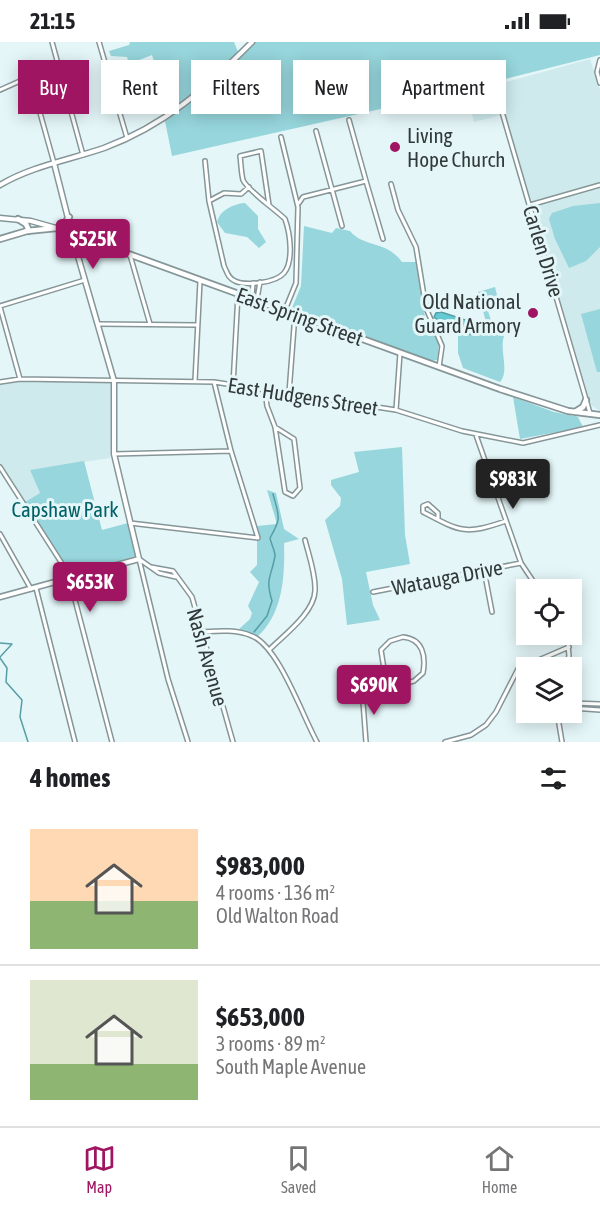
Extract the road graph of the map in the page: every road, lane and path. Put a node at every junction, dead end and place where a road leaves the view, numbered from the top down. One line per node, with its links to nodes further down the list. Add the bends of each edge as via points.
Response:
1 (52, 42): 4 (street)
2 (99, 42): 15 (street)
3 (252, 42): 15 (street, via 206,89)
4 (57, 60)
5 (600, 60): 7 (street)
6 (18, 82): 8 (street)
7 (600, 83)
8 (0, 90)
9 (40, 114): 18 (street)
10 (72, 114): 16 (street)
11 (503, 114): 27 (street, Carlen Drive)
12 (349, 120): 19 (street)
13 (316, 131): 24 (street)
14 (281, 137): 28 (street)
15 (127, 138): 16 (street)
16 (83, 155): 18 (street)
17 (205, 161): 25 (street)
18 (54, 163): 21 (street); 29 (street)
19 (366, 181): 24 (street); 38 (street)
20 (391, 184): 55 (street, via 398,210 416,247 426,308 442,346)
21 (0, 185)
22 (600, 185): 27 (street)
23 (249, 187): 25 (street, via 241,194 224,193); 26 (street); 26 (street, via 244,182 240,156 261,151)
24 (331, 189): 28 (street, via 303,196); 32 (street)
25 (209, 201): 44 (street, via 228,276 237,282)
26 (269, 205): 43 (street, via 285,219 290,258 281,276)
27 (530, 205): 64 (street, Carlen Drive)
28 (298, 207): 49 (street, via 296,283)
29 (69, 217): 33 (main road); 35 (street)
30 (0, 218): 31 (street)
31 (18, 219): 33 (street); 34 (main road)
32 (342, 226)
33 (59, 229): 34 (main road); 35 (main road, East Spring Street)
34 (29, 231): 37 (main road)
35 (72, 234): 36 (main road, East Spring Street); 39 (street)
36 (84, 238): 39 (main road); 40 (main road, East Spring Street)
37 (0, 239)
38 (382, 239)
39 (75, 246): 42 (street)
40 (130, 255): 41 (main road, East Spring Street); 52 (street)
41 (200, 279): 45 (main road, East Spring Street); 53 (street)
42 (85, 280): 48 (street); 51 (street)
43 (260, 282): 44 (street); 47 (street)
44 (253, 283): 46 (street)
45 (238, 292): 46 (main road, East Spring Street); 61 (street)
46 (252, 297): 47 (main road, East Spring Street)
47 (258, 299): 49 (main road, East Spring Street)
48 (0, 306): 56 (street)
49 (285, 310): 50 (main road, East Spring Street)
50 (295, 314): 54 (main road, East Spring Street); 63 (street)
51 (99, 324): 52 (street); 57 (street)
52 (150, 324): 53 (street)
53 (198, 325): 58 (street)
54 (400, 353): 55 (main road, East Spring Street); 65 (street)
55 (439, 367): 66 (main road, East Spring Street)
56 (20, 379): 57 (street, East Hudgens Street); 59 (street, East Hudgens Street)
57 (114, 381): 58 (street, East Hudgens Street); 73 (street)
58 (195, 381): 60 (street, East Hudgens Street)
59 (0, 382)
60 (214, 382): 61 (street, East Hudgens Street); 72 (street)
61 (233, 385): 62 (street, East Hudgens Street)
62 (265, 390): 63 (street, East Hudgens Street); 70 (street)
63 (289, 393): 65 (street, East Hudgens Street)
64 (586, 400): 66 (main road); 67 (street, Carlen Drive)
65 (396, 410): 71 (street, East Hudgens Street)
66 (575, 412): 67 (main road, East Spring Street)
67 (590, 415): 68 (main road, East Spring Street)
68 (600, 415)
69 (600, 425): 71 (street, East Hudgens Street, via 523,443)
70 (275, 427): 70 (street, via 294,440 300,488 293,496 285,492)
71 (476, 435): 76 (street)
72 (231, 451): 73 (street); 77 (street, via 258,538)
73 (114, 454): 77 (street)
74 (0, 467): 85 (street)
75 (438, 519): 75 (street, via 423,512 423,506 428,504 438,513); 76 (street, via 471,531)
76 (506, 521): 81 (street)
77 (130, 523): 80 (street)
78 (0, 534): 88 (street)
79 (305, 540): 94 (street, via 315,582 314,598)
80 (139, 560): 82 (street); 85 (street); 104 (street)
81 (521, 563): 83 (street, Watauga Drive); 86 (street)
82 (151, 567): 84 (street); 84 (street, via 167,568)
83 (484, 570): 89 (street, Watauga Drive); 91 (street)
84 (176, 577): 92 (street, Nash Avenue, via 192,597)
85 (70, 579): 87 (street); 103 (street)
86 (532, 579)
87 (36, 588): 88 (street); 102 (street)
88 (31, 590): 90 (street)
89 (373, 592)
90 (0, 597)
91 (492, 612)
92 (200, 632): 94 (street, via 238,632 261,640); 105 (street, Nash Avenue)
93 (569, 647): 95 (street); 108 (street, via 518,669 486,725 471,735)
94 (270, 650): 106 (street)
95 (567, 657)
96 (387, 688): 96 (street, via 414,681 423,673 424,656 417,642 410,638 396,638 381,650); 107 (street, via 372,692 363,702)
97 (582, 703): 98 (street)
98 (600, 704)
99 (582, 709): 100 (street)
100 (600, 710)
101 (559, 723): 109 (street)
102 (75, 742)
103 (112, 742)
104 (188, 742)
105 (233, 742)
106 (317, 742)
107 (366, 742)
108 (445, 742)
109 (562, 742)

